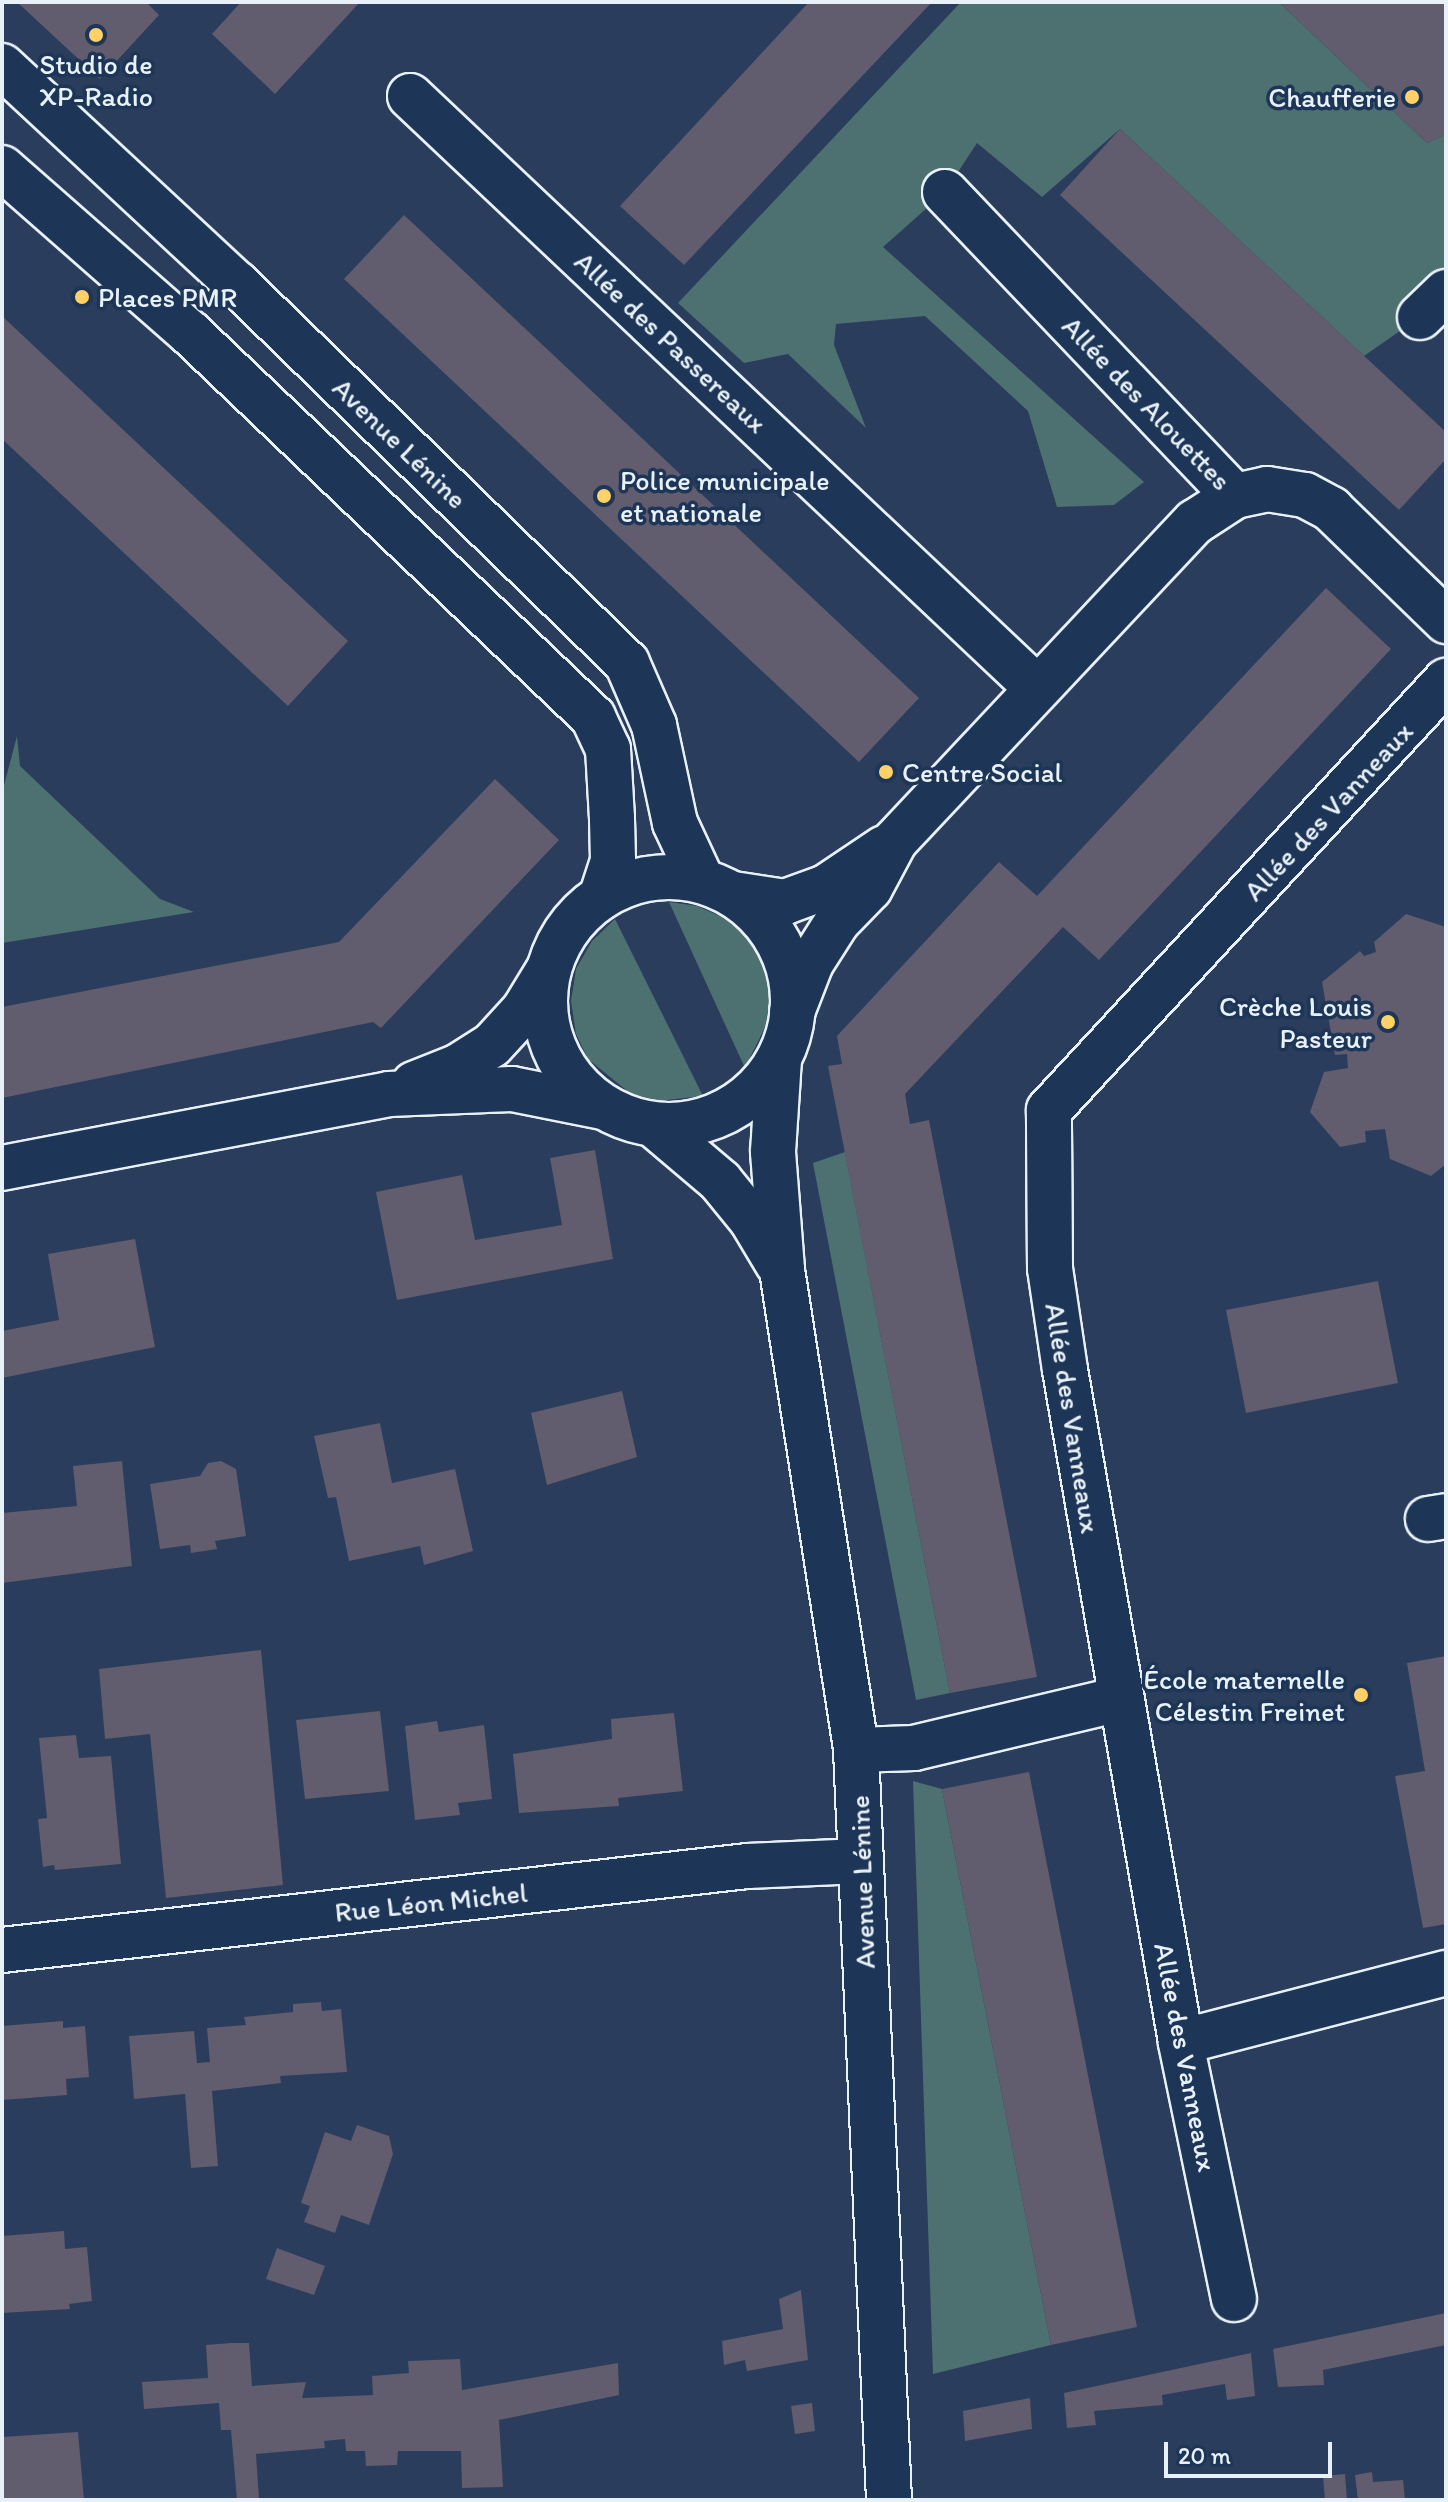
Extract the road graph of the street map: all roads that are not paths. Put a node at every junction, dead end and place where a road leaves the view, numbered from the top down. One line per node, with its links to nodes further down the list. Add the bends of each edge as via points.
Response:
1 (2, 66): 10 (street, Avenue Lénine, via 237,284 627,663 654,725 675,823)
2 (410, 96): 8 (street, Allée des Passereaux)
3 (2, 168): 11 (street, via 190,333 593,717 608,749 612,819 613,861)
4 (945, 192): 5 (street, Allée des Alouettes)
5 (1235, 496): 6 (street, Allée des Alouettes, via 1267,489 1305,495 1331,509); 8 (street, via 1195,522)
6 (1446, 621)
7 (1446, 681): 20 (street, Allée des Vanneaux, via 1049,1110 1050,1268)
8 (1037, 688): 9 (street)
9 (895, 841): 10 (street, via 826,887 785,902); 13 (street, via 870,888 837,922 811,963)
10 (718, 887): 11 (street, via 667,876 633,882); 13 (street, via 760,916 780,945 792,982)
11 (601, 897): 12 (street, via 571,924)
12 (550, 967): 15 (street, via 524,1010 492,1045 457,1067); 16 (street, via 544,998 549,1036 566,1072)
13 (792, 1012): 14 (street)
14 (779, 1059): 17 (street, via 748,1097 727,1111 704,1120); 19 (street, Avenue Lénine, via 773,1152)
15 (389, 1094): 16 (street, via 512,1089); 18 (street)
16 (609, 1109): 17 (street)
17 (654, 1125): 19 (street, Avenue Lénine, via 720,1181)
18 (2, 1168)
19 (782, 1270): 21 (street, Avenue Lénine)
20 (1120, 1699): 21 (street, via 914,1748); 25 (street, Allée des Vanneaux)
21 (856, 1750): 22 (street, Avenue Lénine)
22 (861, 1861): 23 (street, Rue Léon Michel, via 747,1866); 27 (street, Avenue Lénine)
23 (2, 1950)
24 (1446, 1973): 25 (street)
25 (1181, 2042): 26 (street, Allée des Vanneaux)
26 (1234, 2299)
27 (889, 2500)

